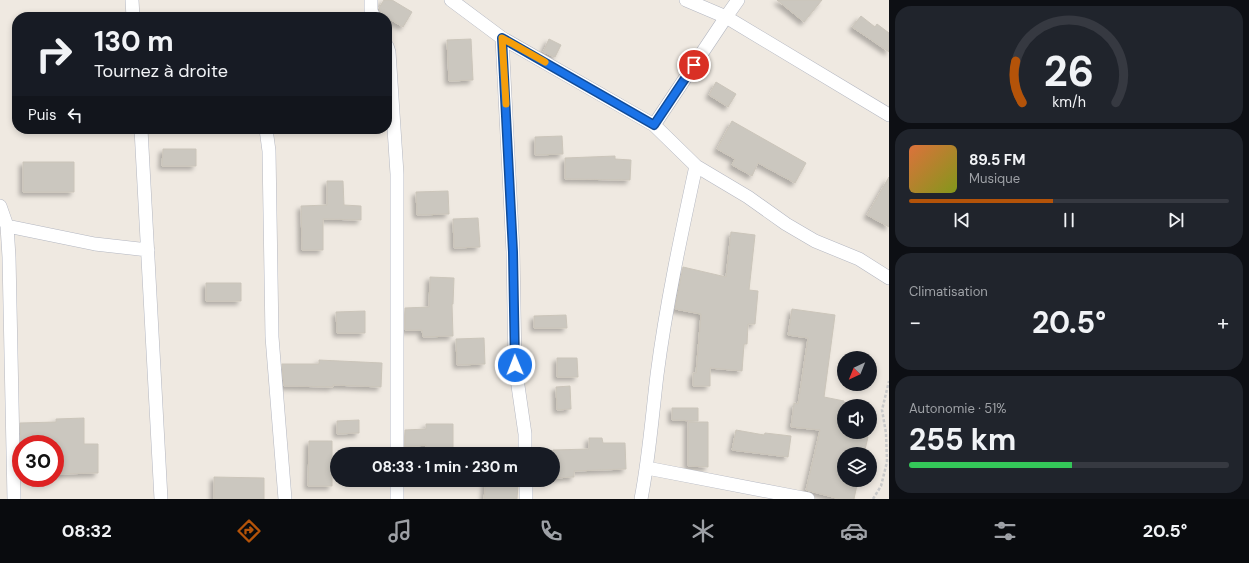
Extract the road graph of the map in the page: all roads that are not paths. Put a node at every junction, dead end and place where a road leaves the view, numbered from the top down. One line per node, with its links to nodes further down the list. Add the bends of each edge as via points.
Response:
1 (132, 0): 6 (street)
2 (371, 0): 7 (street)
3 (451, 0): 9 (street)
4 (686, 0): 8 (street)
5 (738, 0): 8 (street)
6 (133, 12)
7 (372, 12)
8 (726, 17): 11 (street); 12 (street)
9 (502, 38): 12 (street); 21 (street, via 513,252 515,365)
10 (392, 98): 20 (street, via 397,174)
11 (889, 115)
12 (654, 125): 15 (street)
13 (141, 134): 18 (street)
14 (267, 134): 27 (street, via 272,337)
15 (696, 166): 19 (street, via 815,241 858,260); 22 (street, via 658,367)
16 (0, 206): 17 (street)
17 (7, 226): 18 (street, via 95,244); 25 (street)
18 (148, 250): 26 (street)
19 (889, 278)
20 (397, 447)
21 (525, 447)
22 (647, 468): 30 (street); 31 (street)
23 (397, 487): 28 (street)
24 (526, 487): 29 (street)
25 (14, 499)
26 (161, 499)
27 (285, 499)
28 (397, 499)
29 (526, 499)
30 (641, 499)
31 (808, 499)

